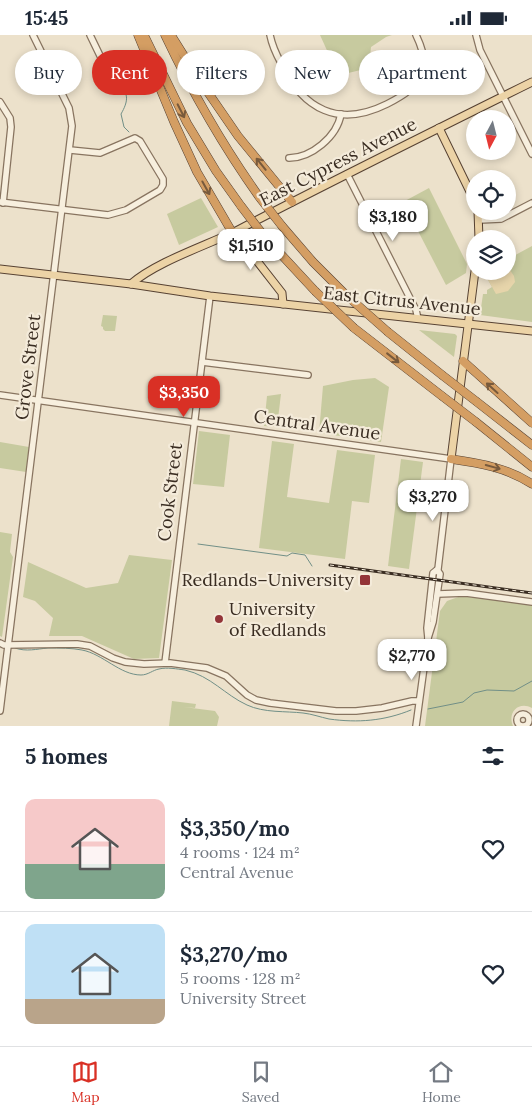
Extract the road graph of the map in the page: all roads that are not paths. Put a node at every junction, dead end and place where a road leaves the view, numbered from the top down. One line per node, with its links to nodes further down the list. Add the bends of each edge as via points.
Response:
1 (34, 35): 16 (street, Grove Street, via 72,115)
2 (90, 35): 10 (street)
3 (138, 35): 26 (highway, one-way to 26, via 197,172)
4 (144, 35): 45 (highway, one-way to 45, bridge, via 187,123 216,171 264,236 354,328)
5 (165, 35): 43 (highway, bridge, via 207,117 238,167 313,262 388,332)
6 (171, 35): 22 (highway, one-way to 6, via 238,136)
7 (270, 35): 14 (street, via 295,89 314,105)
8 (416, 35): 14 (street, via 424,64 413,89 373,111 358,115)
9 (476, 35): 12 (street)
10 (97, 50)
11 (532, 82): 12 (main road, East Cypress Avenue)
12 (503, 96): 15 (main road, East Cypress Avenue); 17 (street)
13 (0, 102): 21 (street, via 11,122)
14 (341, 114): 18 (street, via 322,144 298,158)
15 (438, 128): 19 (main road, East Cypress Avenue); 20 (main road)
16 (70, 150): 24 (street, Grove Street); 24 (street, via 100,153 135,138 163,179 163,185 160,190 117,213)
17 (532, 154)
18 (289, 158)
19 (347, 174): 22 (main road, East Cypress Avenue); 33 (street)
20 (466, 184)
21 (1, 202): 24 (street)
22 (292, 202): 26 (main road, East Cypress Avenue)
23 (532, 203): 25 (street)
24 (63, 210): 28 (street, Grove Street)
25 (516, 211)
26 (232, 233): 30 (main road, East Cypress Avenue, via 138,277); 32 (main road, via 282,293)
27 (0, 269): 28 (main road, East Citrus Avenue)
28 (55, 275): 30 (main road, East Citrus Avenue); 40 (street, Grove Street)
29 (474, 280): 34 (main road)
30 (131, 284): 31 (main road, East Citrus Avenue)
31 (210, 296): 32 (main road, East Citrus Avenue); 37 (street, Cook Street)
32 (283, 304): 33 (main road, East Citrus Avenue)
33 (418, 319): 34 (main road, East Citrus Avenue)
34 (468, 324): 35 (main road, East Citrus Avenue); 36 (main road)
35 (532, 331)
36 (463, 361): 42 (highway, one-way to 36); 44 (main road)
37 (202, 362): 38 (street); 41 (street, Cook Street)
38 (308, 375)
39 (0, 395): 40 (street, Central Avenue)
40 (39, 400): 41 (street, Central Avenue); 52 (street, Grove Street)
41 (194, 422): 44 (street, Central Avenue); 53 (street, Cook Street)
42 (532, 423)
43 (532, 445)
44 (451, 459): 46 (highway, one-way to 46, via 495,467); 47 (street)
45 (532, 467)
46 (532, 484)
47 (438, 570): 48 (street); 50 (street, via 434,573)
48 (438, 594): 49 (street, via 466,593); 50 (street)
49 (532, 602)
50 (428, 638): 54 (street)
51 (0, 643): 52 (street)
52 (9, 644): 53 (street, via 77,644 90,646 125,662); 55 (street, Grove Street)
53 (165, 663): 54 (street, via 183,663 217,671 247,695 270,703 356,711)
54 (419, 701): 57 (street)
55 (0, 711)
56 (531, 719): 58 (street); 58 (street, via 526,714 520,715 518,720)
57 (416, 726)
58 (522, 726)

